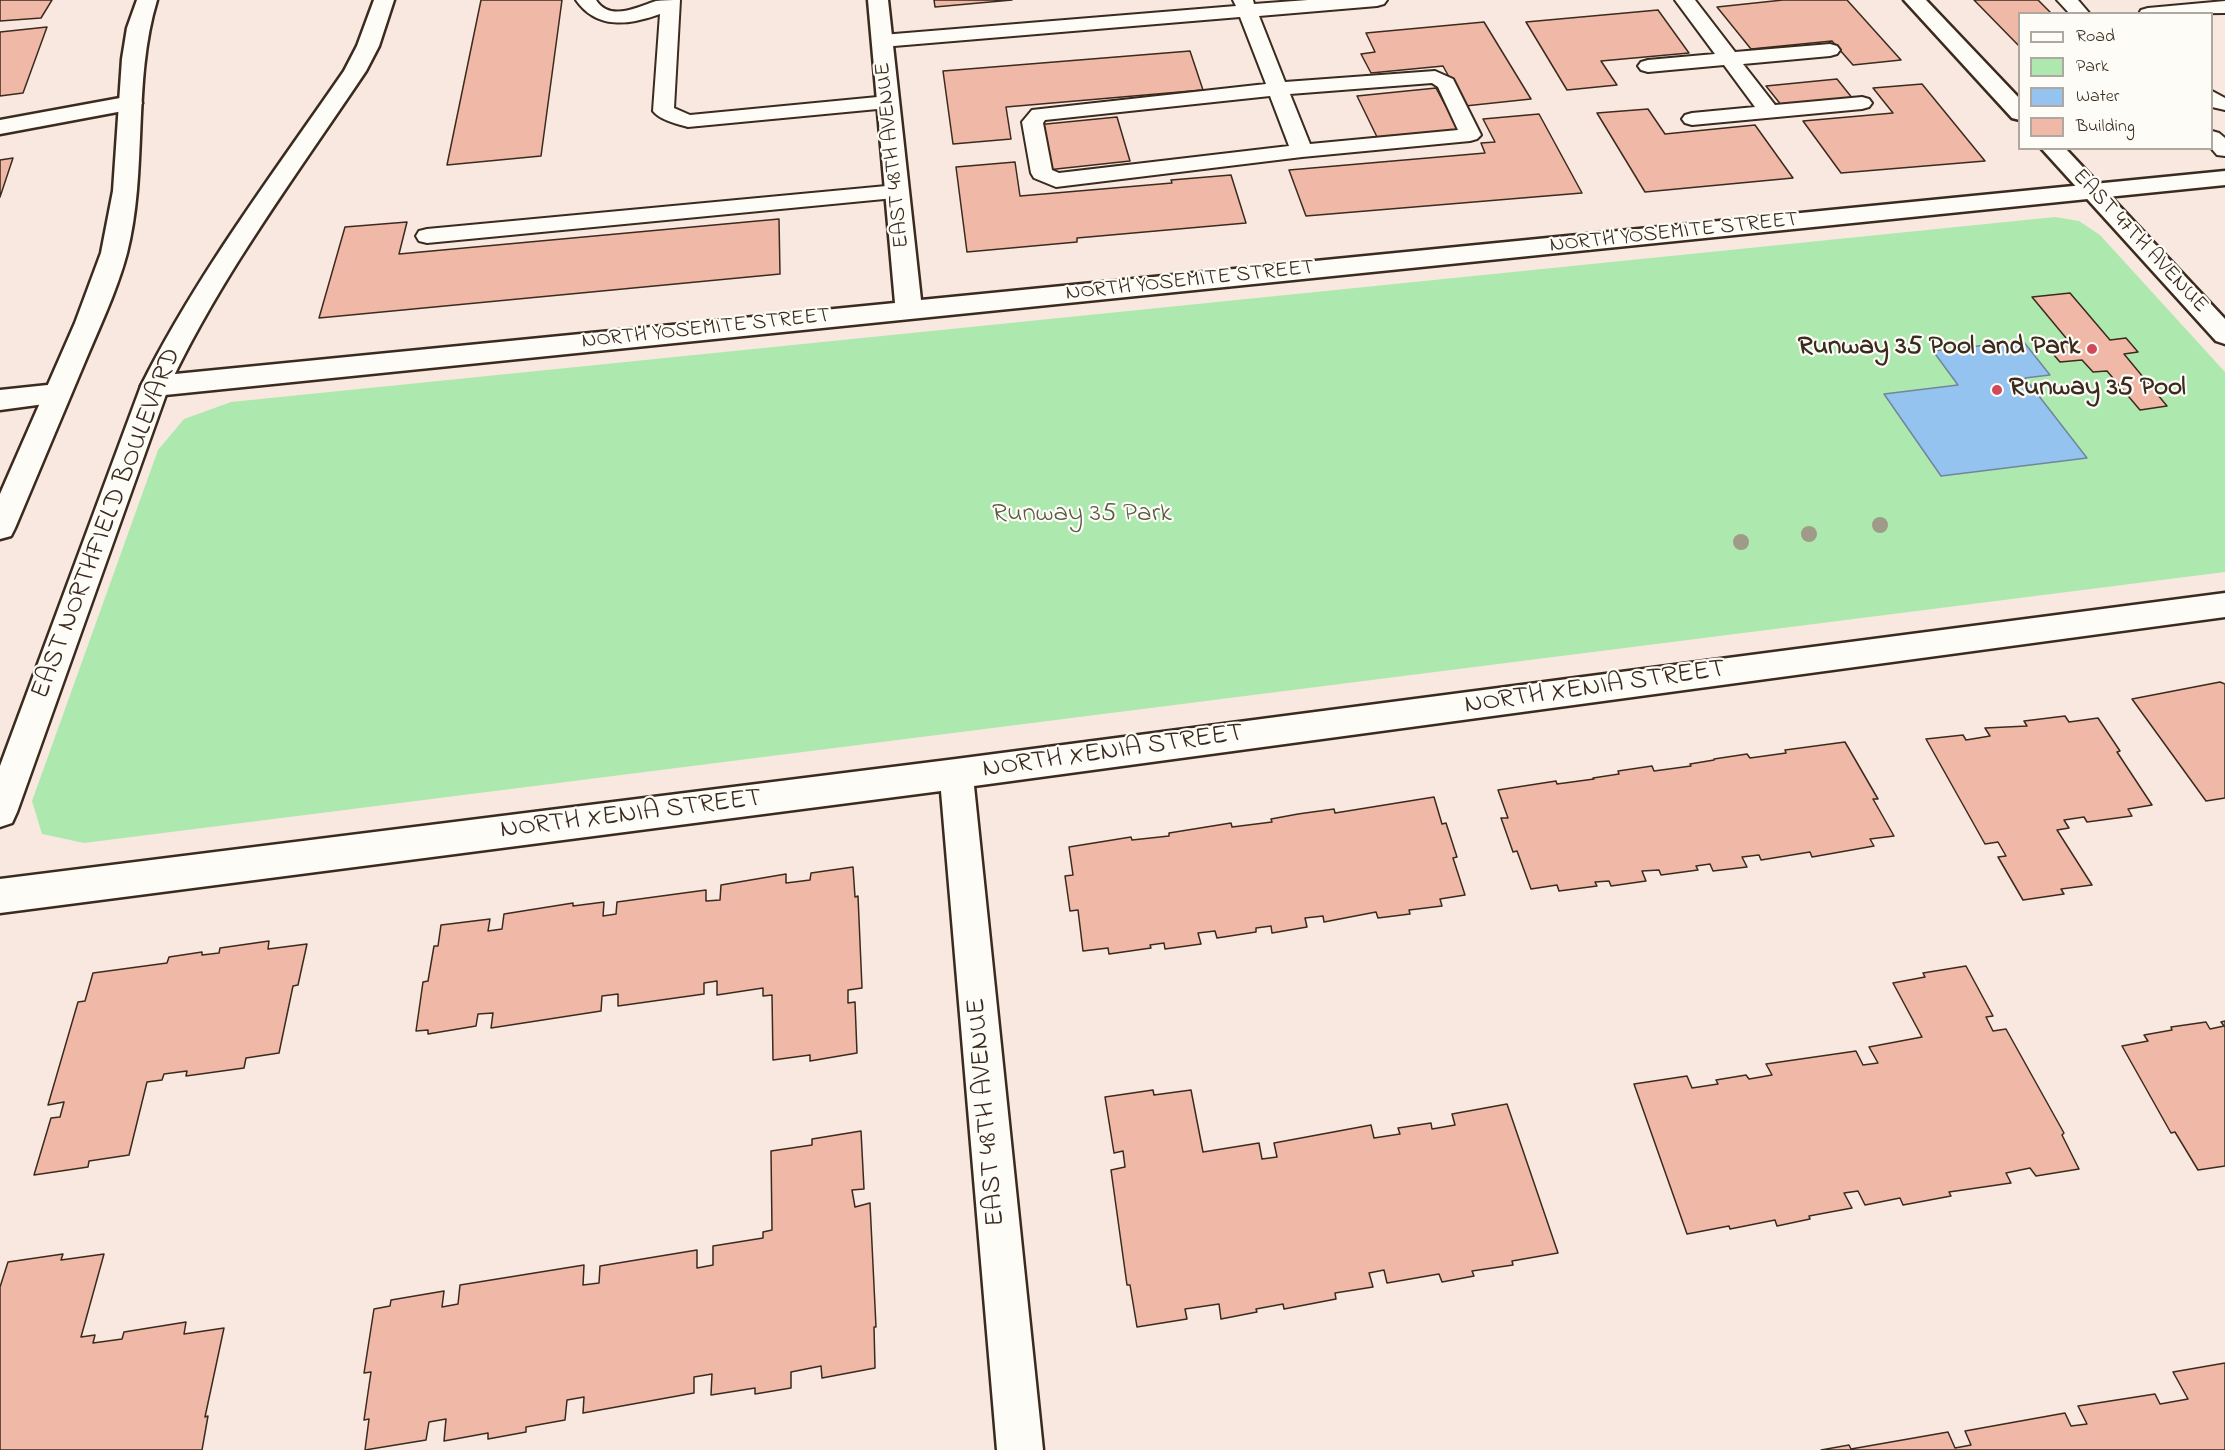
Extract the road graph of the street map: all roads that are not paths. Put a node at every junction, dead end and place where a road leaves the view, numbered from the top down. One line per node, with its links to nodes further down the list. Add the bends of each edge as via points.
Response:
1 (147, 0): 19 (street, via 136,38)
2 (384, 0): 36 (street, EAST NORTHFIELD BOULEVARD, via 368,46 350,80 224,263)
3 (586, 0): 4 (lane, via 592,9 615,16 646,13)
4 (670, 0): 20 (lane, via 663,111 688,121)
5 (879, 0): 14 (street, EAST 48TH AVENUE)
6 (1377, 0): 10 (lane)
7 (1685, 0): 16 (lane)
8 (1914, 0): 23 (street)
9 (2067, 0): 12 (lane)
10 (1245, 5): 14 (lane); 18 (lane)
11 (2225, 7): 13 (lane)
12 (2079, 12)
13 (2170, 12)
14 (882, 41): 20 (street, EAST 48TH AVENUE)
15 (1830, 50): 16 (lane)
16 (1732, 60): 17 (lane); 22 (lane)
17 (1648, 66)
18 (1278, 89): 29 (lane); 29 (lane, via 1434,77 1446,83 1470,135); 29 (lane, via 1039,114 1032,122 1042,173 1056,180)
19 (131, 102): 25 (street); 37 (street, via 125,191 114,253)
20 (888, 102): 31 (street, EAST 48TH AVENUE)
21 (1862, 103): 22 (lane)
22 (1769, 112): 24 (lane)
23 (2018, 112)
24 (1692, 118)
25 (0, 127)
26 (2213, 139): 28 (lane)
27 (2054, 150): 32 (street, EAST 47TH AVENUE)
28 (2225, 150)
29 (1302, 151)
30 (2225, 178): 32 (street, NORTH YOSEMITE STREET)
31 (897, 192): 33 (lane); 34 (street, EAST 48TH AVENUE)
32 (2092, 192): 34 (street, NORTH YOSEMITE STREET); 35 (street, EAST 47TH AVENUE)
33 (427, 236)
34 (909, 310): 36 (street, NORTH YOSEMITE STREET)
35 (2225, 336)
36 (155, 386): 42 (street, EAST NORTHFIELD BOULEVARD)
37 (57, 394): 38 (street); 39 (street)
38 (0, 400)
39 (0, 528)
40 (2225, 605): 41 (street, NORTH XENIA STREET)
41 (956, 774): 43 (street, NORTH XENIA STREET); 44 (street, EAST 48TH AVENUE)
42 (0, 813)
43 (0, 896)
44 (1020, 1450)

